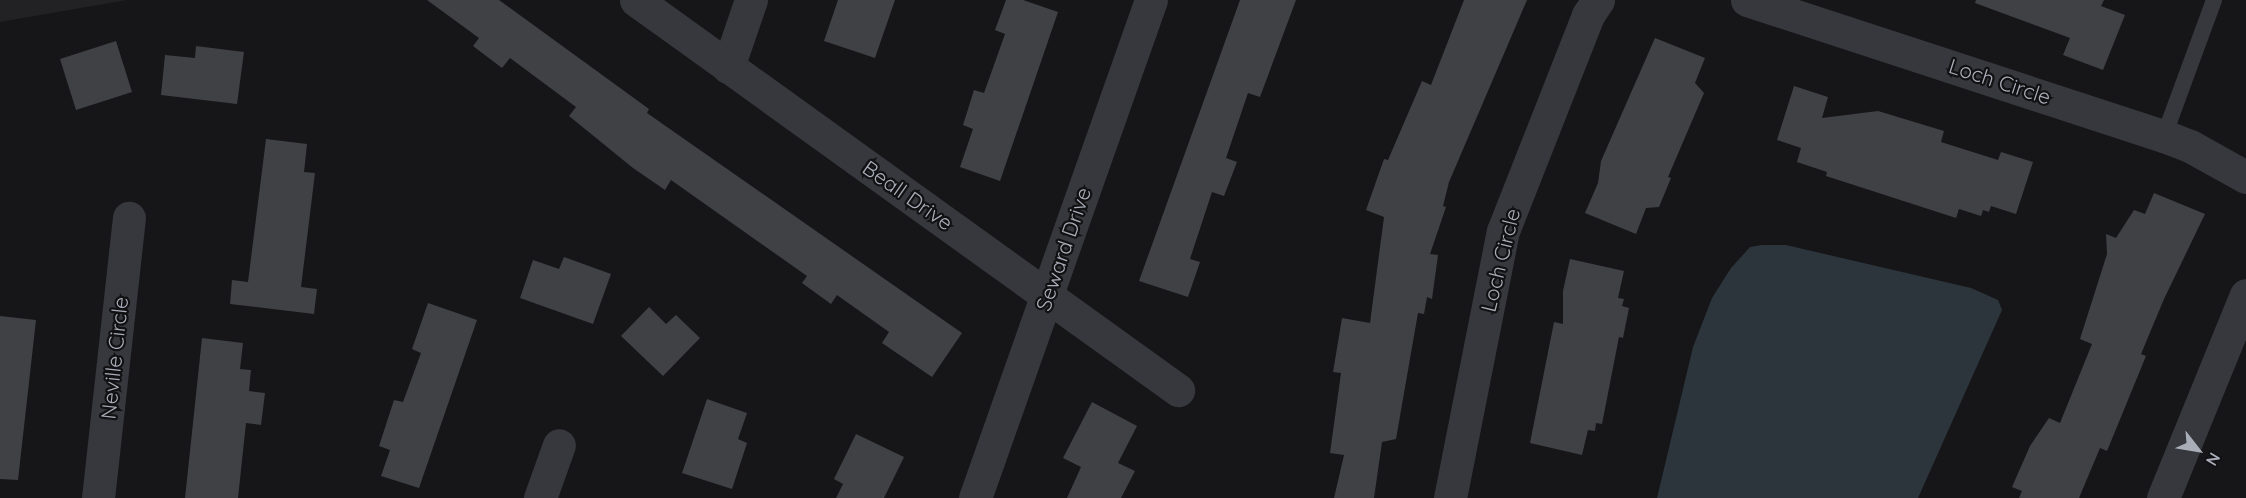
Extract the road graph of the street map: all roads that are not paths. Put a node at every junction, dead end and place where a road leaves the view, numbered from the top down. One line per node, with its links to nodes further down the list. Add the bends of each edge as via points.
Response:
1 (636, 0): 7 (street, Beall Drive)
2 (751, 0): 7 (street)
3 (1150, 0): 11 (street, Seward Drive)
4 (1599, 0): 18 (street, Loch Circle, via 1588,15 1503,231)
5 (2214, 0): 8 (lane)
6 (1753, 1): 8 (street, Loch Circle)
7 (728, 67): 11 (street, Beall Drive)
8 (2164, 136): 9 (street, Loch Circle)
9 (2246, 177)
10 (129, 218): 15 (street, Neville Circle)
11 (1048, 294): 13 (street, Beall Drive); 17 (street, Seward Drive)
12 (2246, 295): 19 (street)
13 (1178, 390)
14 (559, 445): 16 (street)
15 (98, 498)
16 (540, 498)
17 (975, 498)
18 (1450, 498)
19 (2163, 498)

